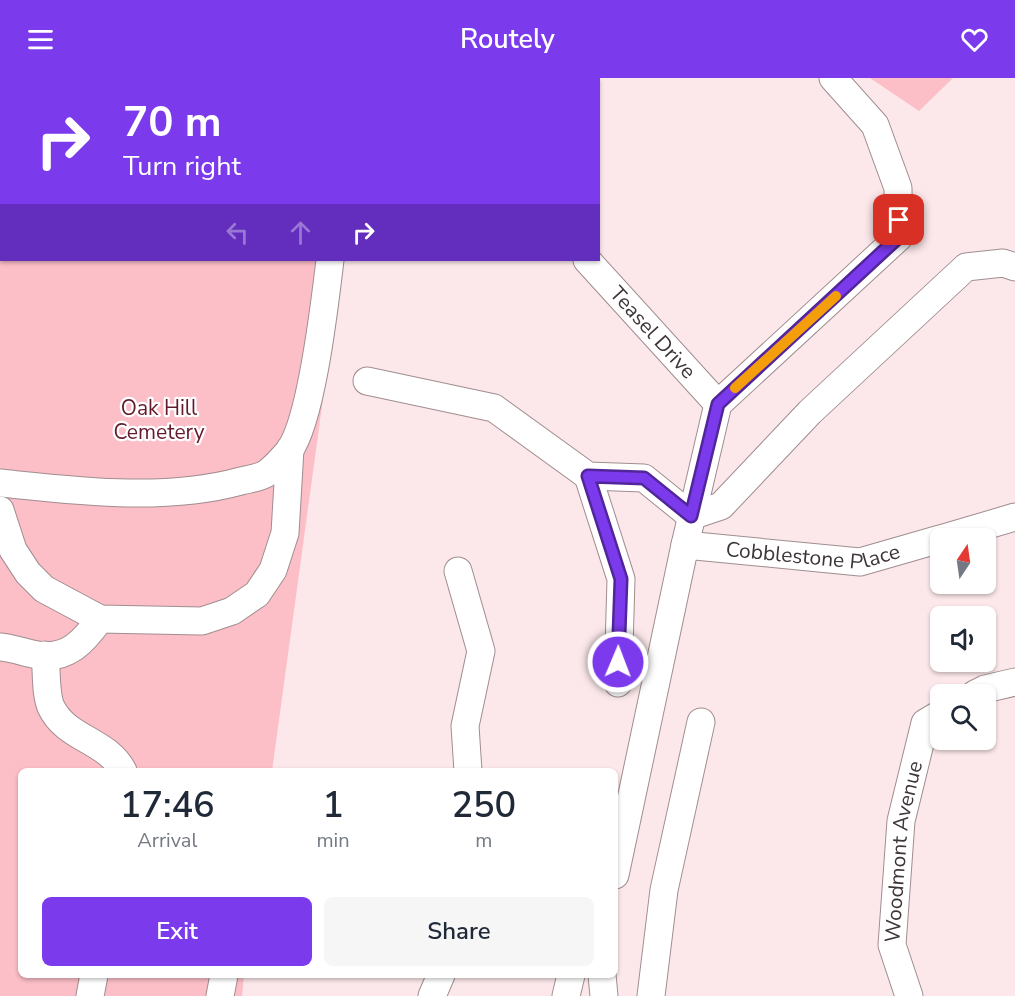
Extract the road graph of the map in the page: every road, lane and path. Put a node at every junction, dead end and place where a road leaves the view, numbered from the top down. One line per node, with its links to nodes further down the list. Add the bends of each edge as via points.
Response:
1 (833, 78): 6 (street, via 875,126 898,188 899,237)
2 (330, 261): 7 (street, via 314,367)
3 (588, 261): 6 (street, Teasel Drive)
4 (1015, 267): 11 (street, via 1003,263 966,267 810,412 721,506)
5 (367, 381): 8 (street, via 494,408)
6 (718, 404): 11 (street)
7 (290, 449): 9 (street, via 266,474 225,485 160,492 62,490); 17 (street, via 285,533 273,570 257,594 232,611 202,621)
8 (588, 476): 11 (street, via 644,478); 21 (street, via 621,579)
9 (0, 483)
10 (0, 510): 17 (street, via 13,550 28,573 44,589)
11 (691, 516): 15 (street)
12 (1015, 517): 13 (street, Cobblestone Place)
13 (978, 528)
14 (930, 542): 15 (street, Cobblestone Place, via 860,562)
15 (685, 545): 27 (street)
16 (458, 571): 26 (street, via 481,651 465,726)
17 (100, 619): 19 (street, via 84,642 64,654)
18 (0, 647): 19 (street)
19 (45, 655): 25 (street, via 50,706 66,728 105,750)
20 (1015, 682): 22 (street)
21 (618, 683)
22 (996, 686)
23 (930, 720): 40 (street, Woodmont Avenue, via 925,723 901,821 892,945)
24 (701, 722): 39 (street, via 664,890)
25 (121, 768)
26 (468, 768)
27 (622, 811): 28 (street)
28 (618, 848)
29 (93, 978): 34 (street)
30 (223, 978): 35 (street)
31 (440, 978): 36 (street)
32 (570, 978): 37 (street)
33 (602, 978): 38 (street)
34 (90, 996)
35 (220, 996)
36 (432, 996)
37 (566, 996)
38 (604, 996)
39 (651, 996)
40 (909, 996)

